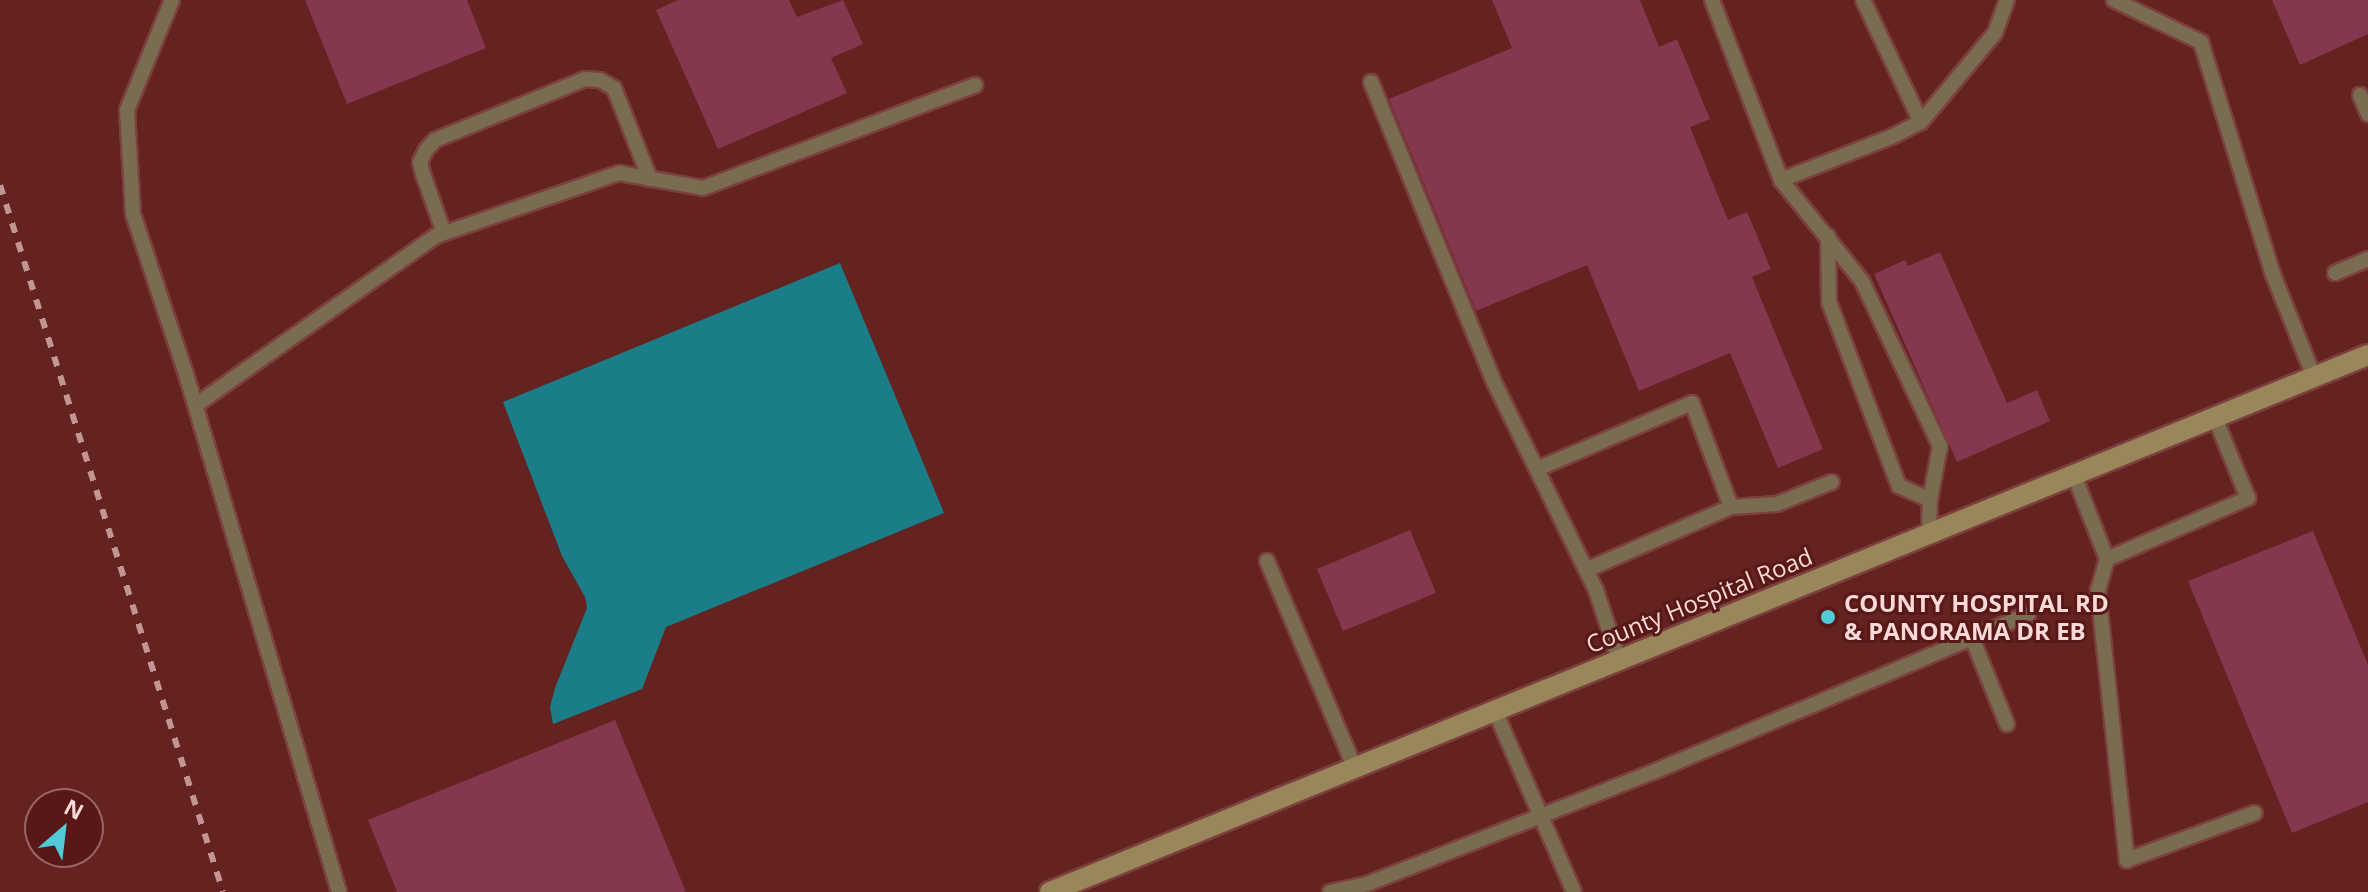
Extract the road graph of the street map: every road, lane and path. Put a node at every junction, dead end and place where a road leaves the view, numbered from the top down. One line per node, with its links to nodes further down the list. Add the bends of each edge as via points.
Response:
1 (172, 0): 19 (lane, via 127,110 133,214)
2 (1712, 0): 12 (lane)
3 (1863, 0): 10 (lane)
4 (2007, 0): 10 (lane, via 1995,33)
5 (2114, 0): 18 (lane, via 2201,42 2272,272)
6 (1371, 82): 21 (lane, via 1494,382)
7 (975, 85): 11 (lane, via 703,188)
8 (2360, 95): 9 (lane)
9 (2368, 114)
10 (1921, 122): 12 (lane)
11 (650, 179): 13 (lane, via 619,173); 13 (lane, via 614,88 585,79 435,140 420,162)
12 (1781, 180): 14 (lane)
13 (444, 233): 19 (lane)
14 (1828, 236): 24 (lane, via 1862,281 1940,446); 24 (lane, via 1829,302 1899,486)
15 (2368, 259): 16 (lane)
16 (2335, 273)
17 (2368, 355): 18 (main road, County Hospital Road)
18 (2314, 377): 20 (main road, County Hospital Road)
19 (196, 405): 39 (lane)
20 (2215, 418): 22 (main road, County Hospital Road); 27 (lane, via 2248,498)
21 (1537, 469): 25 (lane, via 1692,403); 29 (lane)
22 (2074, 475): 26 (main road, County Hospital Road); 27 (lane)
23 (1832, 482): 25 (lane, via 1777,504)
24 (1930, 500): 26 (lane)
25 (1731, 507): 29 (lane)
26 (1929, 535): 32 (main road, County Hospital Road)
27 (2107, 559): 36 (lane, via 2098,590 2127,860)
28 (1267, 561): 35 (lane)
29 (1586, 570): 32 (lane)
30 (2028, 614): 31 (lane)
31 (1972, 638): 34 (lane); 37 (lane)
32 (1619, 660): 33 (main road, County Hospital Road)
33 (1495, 711): 35 (main road, County Hospital Road); 37 (lane)
34 (2007, 724)
35 (1355, 768): 38 (main road, County Hospital Road)
36 (2255, 813)
37 (1541, 815): 41 (lane, via 1367,884); 42 (lane)
38 (1087, 885): 40 (main road, County Hospital Road)
39 (339, 892)
40 (1050, 892)
41 (1330, 892)
42 (1574, 892)

